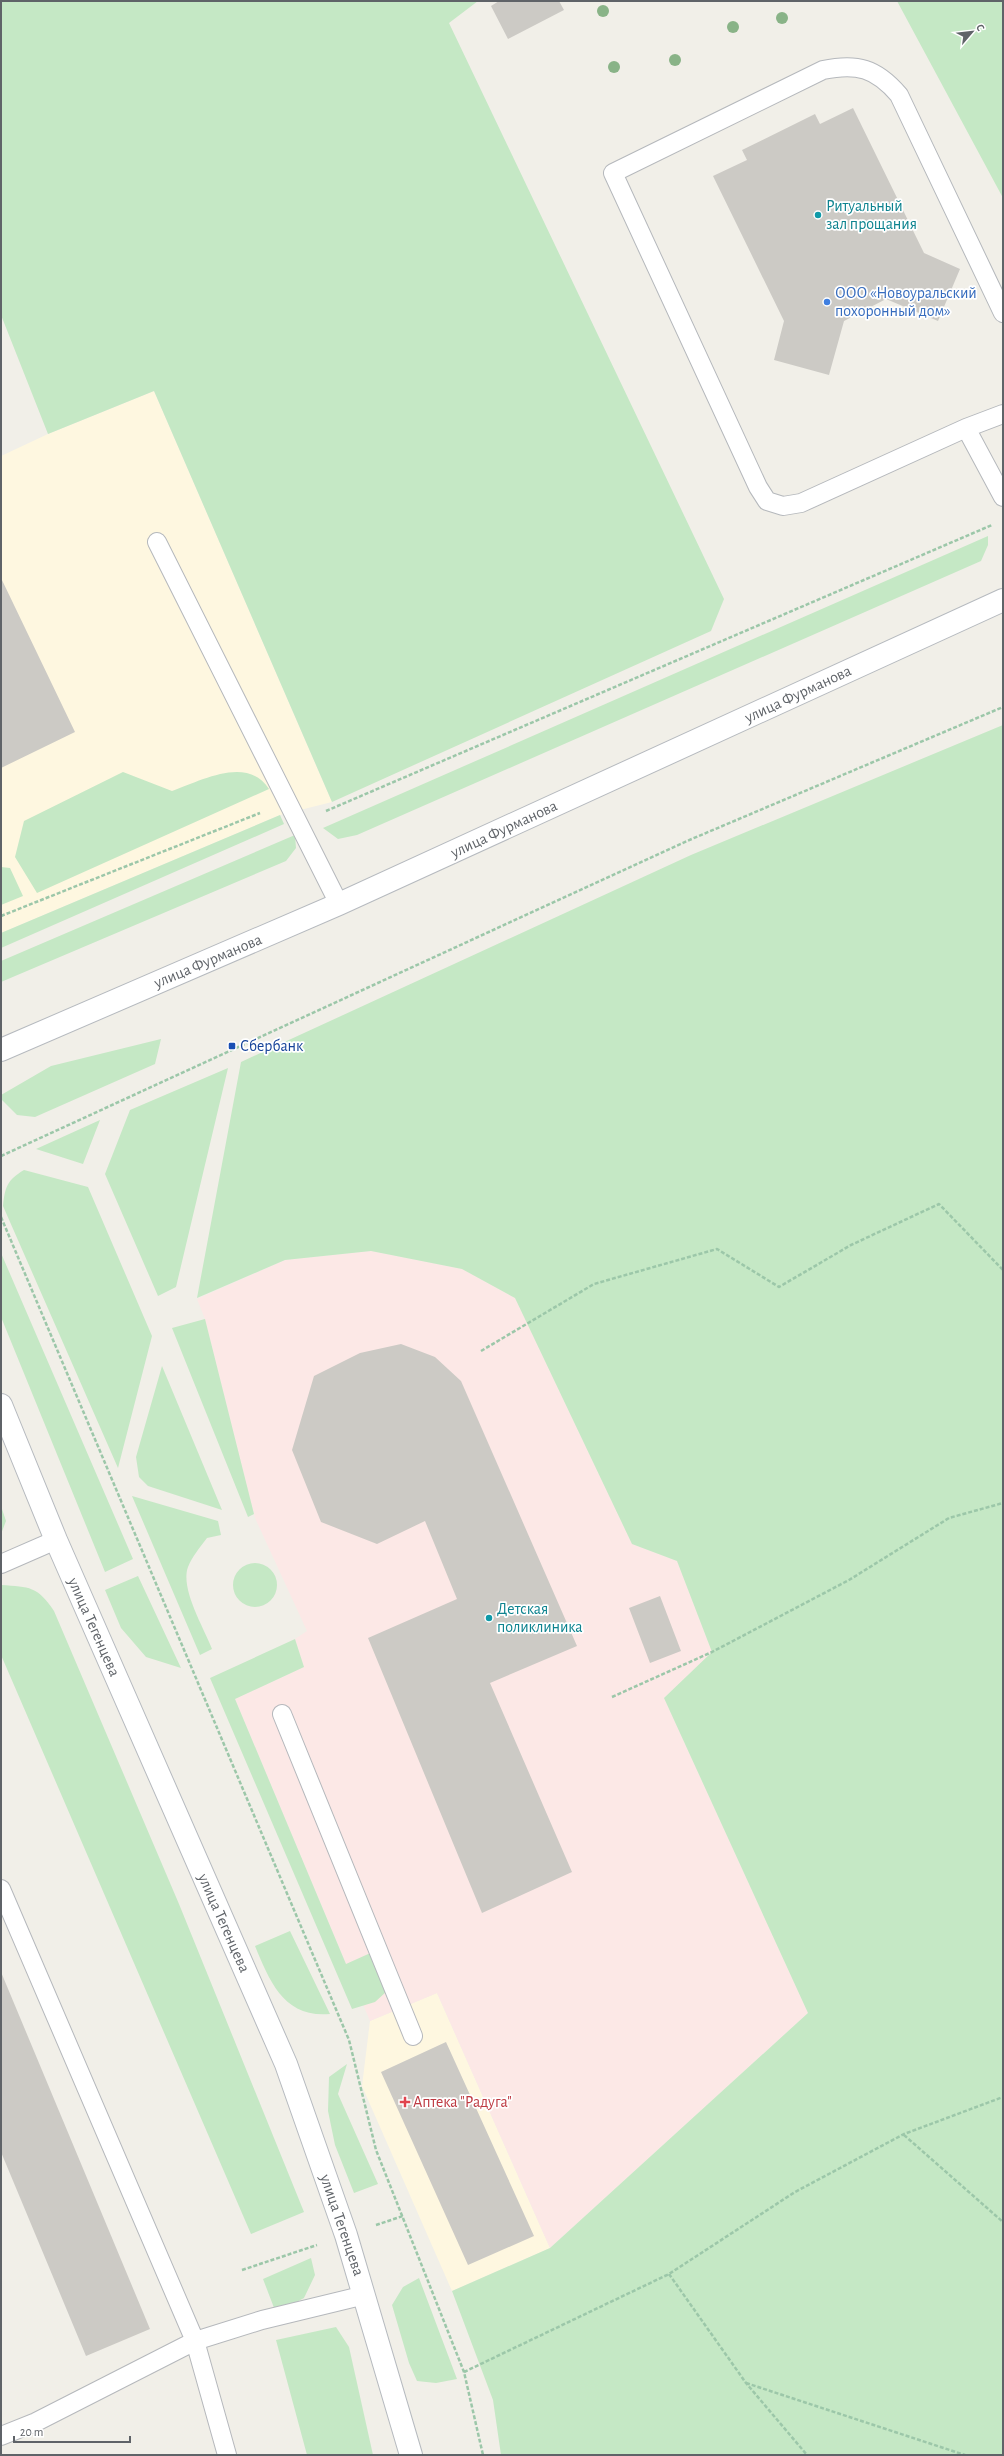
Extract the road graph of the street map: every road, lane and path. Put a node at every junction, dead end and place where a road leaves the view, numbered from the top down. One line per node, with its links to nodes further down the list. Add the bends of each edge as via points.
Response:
1 (1003, 313): 3 (lane, via 898,95 885,79 867,70 844,66 823,70 613,173 758,487 767,501 783,506 801,503)
2 (1003, 414): 3 (lane)
3 (966, 428): 4 (lane)
4 (1003, 497)
5 (996, 523): 9 (path)
6 (157, 542): 9 (lane)
7 (1003, 600): 10 (main road, улица Фурманова)
8 (1003, 706): 13 (path, via 687,841)
9 (299, 823): 10 (lane); 11 (path, via 265,810)
10 (339, 904): 12 (main road, улица Фурманова)
11 (1, 916)
12 (1, 1050)
13 (1, 1156)
14 (1, 1217): 31 (path, via 349,2040 376,2150)
15 (1003, 1270): 16 (path, via 939,1204 852,1245 778,1287 717,1249 594,1284)
16 (481, 1351)
17 (1, 1405): 19 (main road, улица Тегенцева)
18 (1003, 1503): 21 (path, via 949,1518 842,1584 712,1652)
19 (56, 1540): 20 (lane); 29 (main road, улица Тегенцева, via 286,2064)
20 (1, 1564)
21 (612, 1697)
22 (282, 1714): 24 (lane)
23 (1, 1889): 30 (lane)
24 (413, 2036)
25 (1003, 2097): 26 (path)
26 (904, 2134): 27 (path); 28 (path, via 795,2192)
27 (1003, 2222)
28 (669, 2274): 31 (path); 32 (path)
29 (365, 2295): 30 (lane, via 262,2320); 35 (main road, улица Тегенцева)
30 (195, 2341): 33 (lane, via 36,2422); 34 (lane)
31 (464, 2372): 36 (path)
32 (746, 2383): 37 (path); 38 (path)
33 (1, 2436)
34 (227, 2455)
35 (411, 2455)
36 (483, 2455)
37 (807, 2455)
38 (964, 2455)

